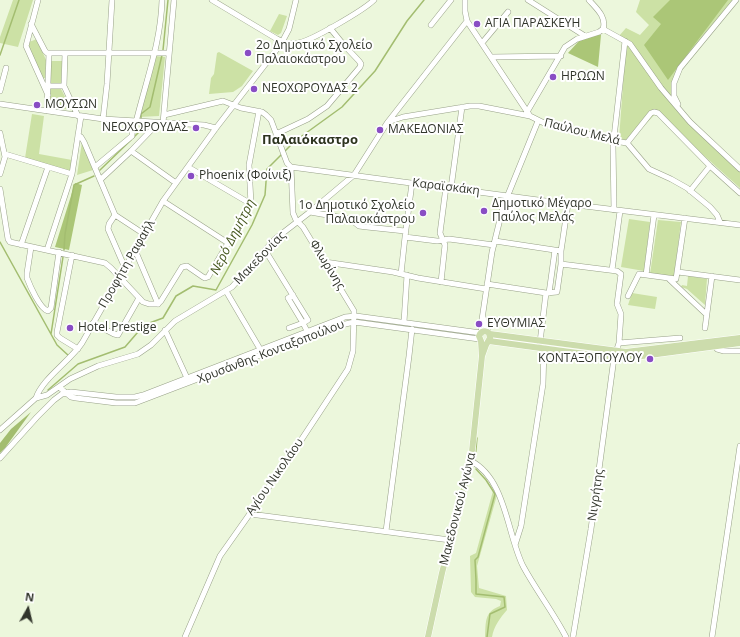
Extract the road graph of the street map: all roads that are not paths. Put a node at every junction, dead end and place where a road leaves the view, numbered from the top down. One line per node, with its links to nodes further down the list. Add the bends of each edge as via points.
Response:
1 (38, 0): 15 (street)
2 (112, 0): 25 (street)
3 (162, 0): 26 (street)
4 (174, 0): 27 (street)
5 (212, 0): 21 (street)
6 (296, 0): 21 (street, Προφήτη Ραφαήλ)
7 (374, 0): 17 (street)
8 (451, 0): 16 (street)
9 (465, 0): 14 (street, Παύλου Μελά)
10 (528, 0): 19 (street)
11 (589, 0): 18 (street, via 602,16)
12 (736, 0): 38 (street, via 680,68 676,77 674,96)
13 (508, 12): 22 (street)
14 (467, 21): 22 (street, Παύλου Μελά); 48 (street, Μακεδονίας)
15 (31, 24): 23 (street, via 45,51); 34 (street, via 26,46)
16 (432, 25)
17 (330, 28): 21 (street, via 299,43); 51 (street, via 359,61 360,67 327,106 308,119)
18 (604, 29): 19 (street); 20 (street)
19 (585, 36): 28 (street, via 566,47)
20 (625, 41): 38 (street); 53 (street)
21 (283, 42): 36 (street, Προφήτη Ραφαήλ)
22 (482, 43): 29 (street, Παύλου Μελά)
23 (49, 53): 24 (street); 31 (street)
24 (65, 53): 25 (street); 32 (street)
25 (109, 53): 26 (street); 44 (street)
26 (155, 53): 27 (street); 46 (street)
27 (169, 53): 42 (street)
28 (561, 56): 29 (street); 41 (street)
29 (492, 57): 41 (street, Παύλου Μελά)
30 (6, 68): 33 (street)
31 (48, 86): 32 (street); 34 (street)
32 (64, 86): 43 (street)
33 (0, 91)
34 (48, 95): 39 (street)
35 (0, 104): 39 (street)
36 (233, 105): 40 (street); 42 (street, via 221,101); 49 (street, Προφήτη Ραφαήλ)
37 (462, 107): 41 (street, via 479,106); 48 (street, via 403,117); 69 (street)
38 (681, 110): 62 (street)
39 (48, 111): 43 (street)
40 (259, 112): 51 (street, via 269,117); 75 (street, via 249,165)
41 (528, 114): 45 (street, Παύλου Μελά)
42 (164, 115): 47 (street)
43 (80, 116): 44 (street); 52 (street)
44 (104, 119): 46 (street)
45 (538, 121): 53 (street, Παύλου Μελά); 73 (street)
46 (134, 122): 47 (street); 59 (street, via 132,136)
47 (160, 123): 49 (street, via 204,124); 55 (street)
48 (387, 123): 65 (street, Μακεδονίας)
49 (216, 128): 60 (street, Προφήτη Ραφαήλ)
50 (0, 133): 56 (street)
51 (276, 134): 61 (street, via 285,159)
52 (78, 135): 59 (street, via 82,138); 64 (street)
53 (614, 141): 54 (street, Παύλου Μελά); 77 (street)
54 (626, 144): 57 (street, via 651,113 658,113); 71 (street, Παύλου Μελά, via 649,169)
55 (131, 151): 66 (street); 67 (street)
56 (5, 154): 58 (street); 63 (street)
57 (710, 166): 71 (street); 72 (street)
58 (48, 167): 64 (street); 91 (street)
59 (95, 167): 66 (street)
60 (188, 167): 67 (street, Προφήτη Ραφαήλ); 75 (street)
61 (291, 167): 65 (street, Καραϊσκάκη); 82 (street, Φλωρίνης, via 292,212)
62 (740, 169)
63 (0, 174)
64 (72, 174): 93 (street)
65 (354, 175): 68 (street, Καραϊσκάκη); 78 (street, Μακεδονίας)
66 (100, 180): 79 (street)
67 (176, 183): 74 (street, Προφήτη Ραφαήλ)
68 (412, 183): 69 (street, Καραϊσκάκη); 85 (street)
69 (449, 187): 73 (street, Καραϊσκάκη); 88 (street, via 440,233)
70 (0, 189): 91 (street, via 9,240)
71 (690, 191): 83 (street, Παύλου Μελά, via 718,215)
72 (740, 193)
73 (507, 195): 76 (street, Καραϊσκάκη); 90 (street)
74 (162, 202): 86 (street, Προφήτη Ραφαήλ); 89 (street)
75 (251, 204): 89 (street)
76 (568, 204): 77 (street, Καραϊσκάκη); 97 (street)
77 (617, 210): 80 (street, Καραϊσκάκη); 103 (street)
78 (310, 212): 82 (street, Μακεδονίας); 85 (street, via 350,219 359,226)
79 (115, 215): 86 (street); 102 (street, via 108,229)
80 (654, 215): 81 (street, Καραϊσκάκη); 107 (street)
81 (685, 218): 83 (street, Καραϊσκάκη); 104 (street)
82 (298, 222): 95 (street, Μακεδονίας); 100 (street, Φλωρίνης)
83 (720, 222): 84 (street)
84 (740, 225)
85 (405, 231): 87 (street)
86 (144, 234): 94 (street, Προφήτη Ραφαήλ)
87 (405, 237): 88 (street); 105 (street)
88 (444, 240): 90 (street, via 449,238); 112 (street)
89 (228, 243): 118 (street, via 208,277 202,277 187,266 182,267)
90 (494, 243): 96 (street); 113 (street)
91 (21, 245): 92 (street)
92 (31, 247): 93 (street); 98 (street, via 27,278 46,311 50,308)
93 (46, 250): 98 (street)
94 (135, 250): 102 (street, Προφήτη Ραφαήλ); 118 (street)
95 (265, 250): 114 (street, Μακεδονίας); 123 (street, via 308,320)
96 (555, 250): 97 (street); 115 (street)
97 (561, 251): 101 (street)
98 (59, 252): 99 (street)
99 (72, 255): 109 (street, via 106,264); 137 (street, via 57,336)
100 (325, 262): 105 (street); 120 (street, Φλωρίνης, via 353,308)
101 (561, 264): 103 (street); 115 (street, via 557,290)
102 (125, 268): 109 (street, Προφήτη Ραφαήλ)
103 (612, 270): 133 (street, Νιγρήτης, via 620,272 617,304 621,314)
104 (678, 272): 108 (street); 110 (street, via 676,279)
105 (401, 274): 106 (street)
106 (407, 275): 112 (street); 121 (street)
107 (646, 275): 110 (street); 116 (street, via 639,274)
108 (712, 276): 111 (street); 119 (street)
109 (120, 278): 117 (street); 122 (street, Προφήτη Ραφαήλ)
110 (669, 279): 119 (street)
111 (740, 280)
112 (441, 282): 113 (street)
113 (487, 287): 115 (street); 129 (street, via 483,314)
114 (226, 291): 127 (street, Μακεδονίας, via 182,316); 138 (street)
115 (548, 293): 132 (street)
116 (628, 296)
117 (139, 298): 118 (street, via 147,304); 122 (street, via 118,335)
118 (158, 304)
119 (706, 314): 125 (street)
120 (354, 319): 121 (street, Χρυσάνθης Κονταξοπούλου); 126 (street, Χρυσάνθης Κονταξοπούλου); 128 (street, Χρυσάνθης Κονταξοπούλου, via 335,320); 143 (street, Χρυσάνθης Κονταξοπούλου, via 135,403 81,399); 149 (street, Αγίου Νικολάου, via 353,351 349,366)
121 (404, 322): 129 (street, Χρυσάνθης Κονταξοπούλου)
122 (93, 323): 137 (street, Προφήτη Ραφαήλ)
123 (303, 323): 124 (street); 128 (street)
124 (289, 328)
125 (705, 328)
126 (412, 329): 129 (street, Χρυσάνθης Κονταξοπούλου); 150 (street)
127 (165, 330): 141 (street); 142 (street, Μακεδονίας, via 138,354 89,369)
128 (307, 331): 138 (street, Χρυσάνθης Κονταξοπούλου)
129 (485, 337): 132 (main road, Χρυσάνθης Κονταξοπούλου); 136 (main road, Χρυσάνθης Κονταξοπούλου); 148 (main road, Μακεδονικού Αγώνα)
130 (680, 338): 133 (street)
131 (740, 338): 140 (main road, Χρυσάνθης Κονταξοπούλου)
132 (540, 342): 140 (main road, Χρυσάνθης Κονταξοπούλου)
133 (619, 343): 140 (street, Νιγρήτης)
134 (740, 343): 135 (main road, Χρυσάνθης Κονταξοπούλου)
135 (716, 346): 139 (street, via 720,351); 140 (main road, Χρυσάνθης Κονταξοπούλου, via 627,358)
136 (544, 348): 140 (main road, Χρυσάνθης Κονταξοπούλου); 152 (street, via 543,384 521,526)
137 (78, 349): 144 (street, Προφήτη Ραφαήλ, via 47,382)
138 (260, 349): 141 (street, Χρυσάνθης Κονταξοπούλου)
139 (740, 351)
140 (615, 355): 156 (street, Νιγρήτης)
141 (187, 378): 143 (street, Χρυσάνθης Κονταξοπούλου, via 135,397)
142 (59, 387): 143 (street, Χρυσάνθης Κονταξοπούλου); 144 (street, Μακεδονίας)
143 (66, 393): 147 (street, via 54,400)
144 (36, 398): 145 (street)
145 (0, 430)
146 (740, 446): 157 (street)
147 (0, 458)
148 (471, 461): 151 (main road, Μακεδονικού Αγώνα); 152 (street, via 484,471 498,492)
149 (250, 514): 150 (street); 153 (street, Αγίου Νικολάου, via 216,563)
150 (386, 532): 151 (street)
151 (450, 540): 154 (main road, Μακεδονικού Αγώνα)
152 (515, 546): 155 (street, via 530,580)
153 (185, 637)
154 (428, 637)
155 (566, 637)
156 (573, 637)
157 (712, 637)

